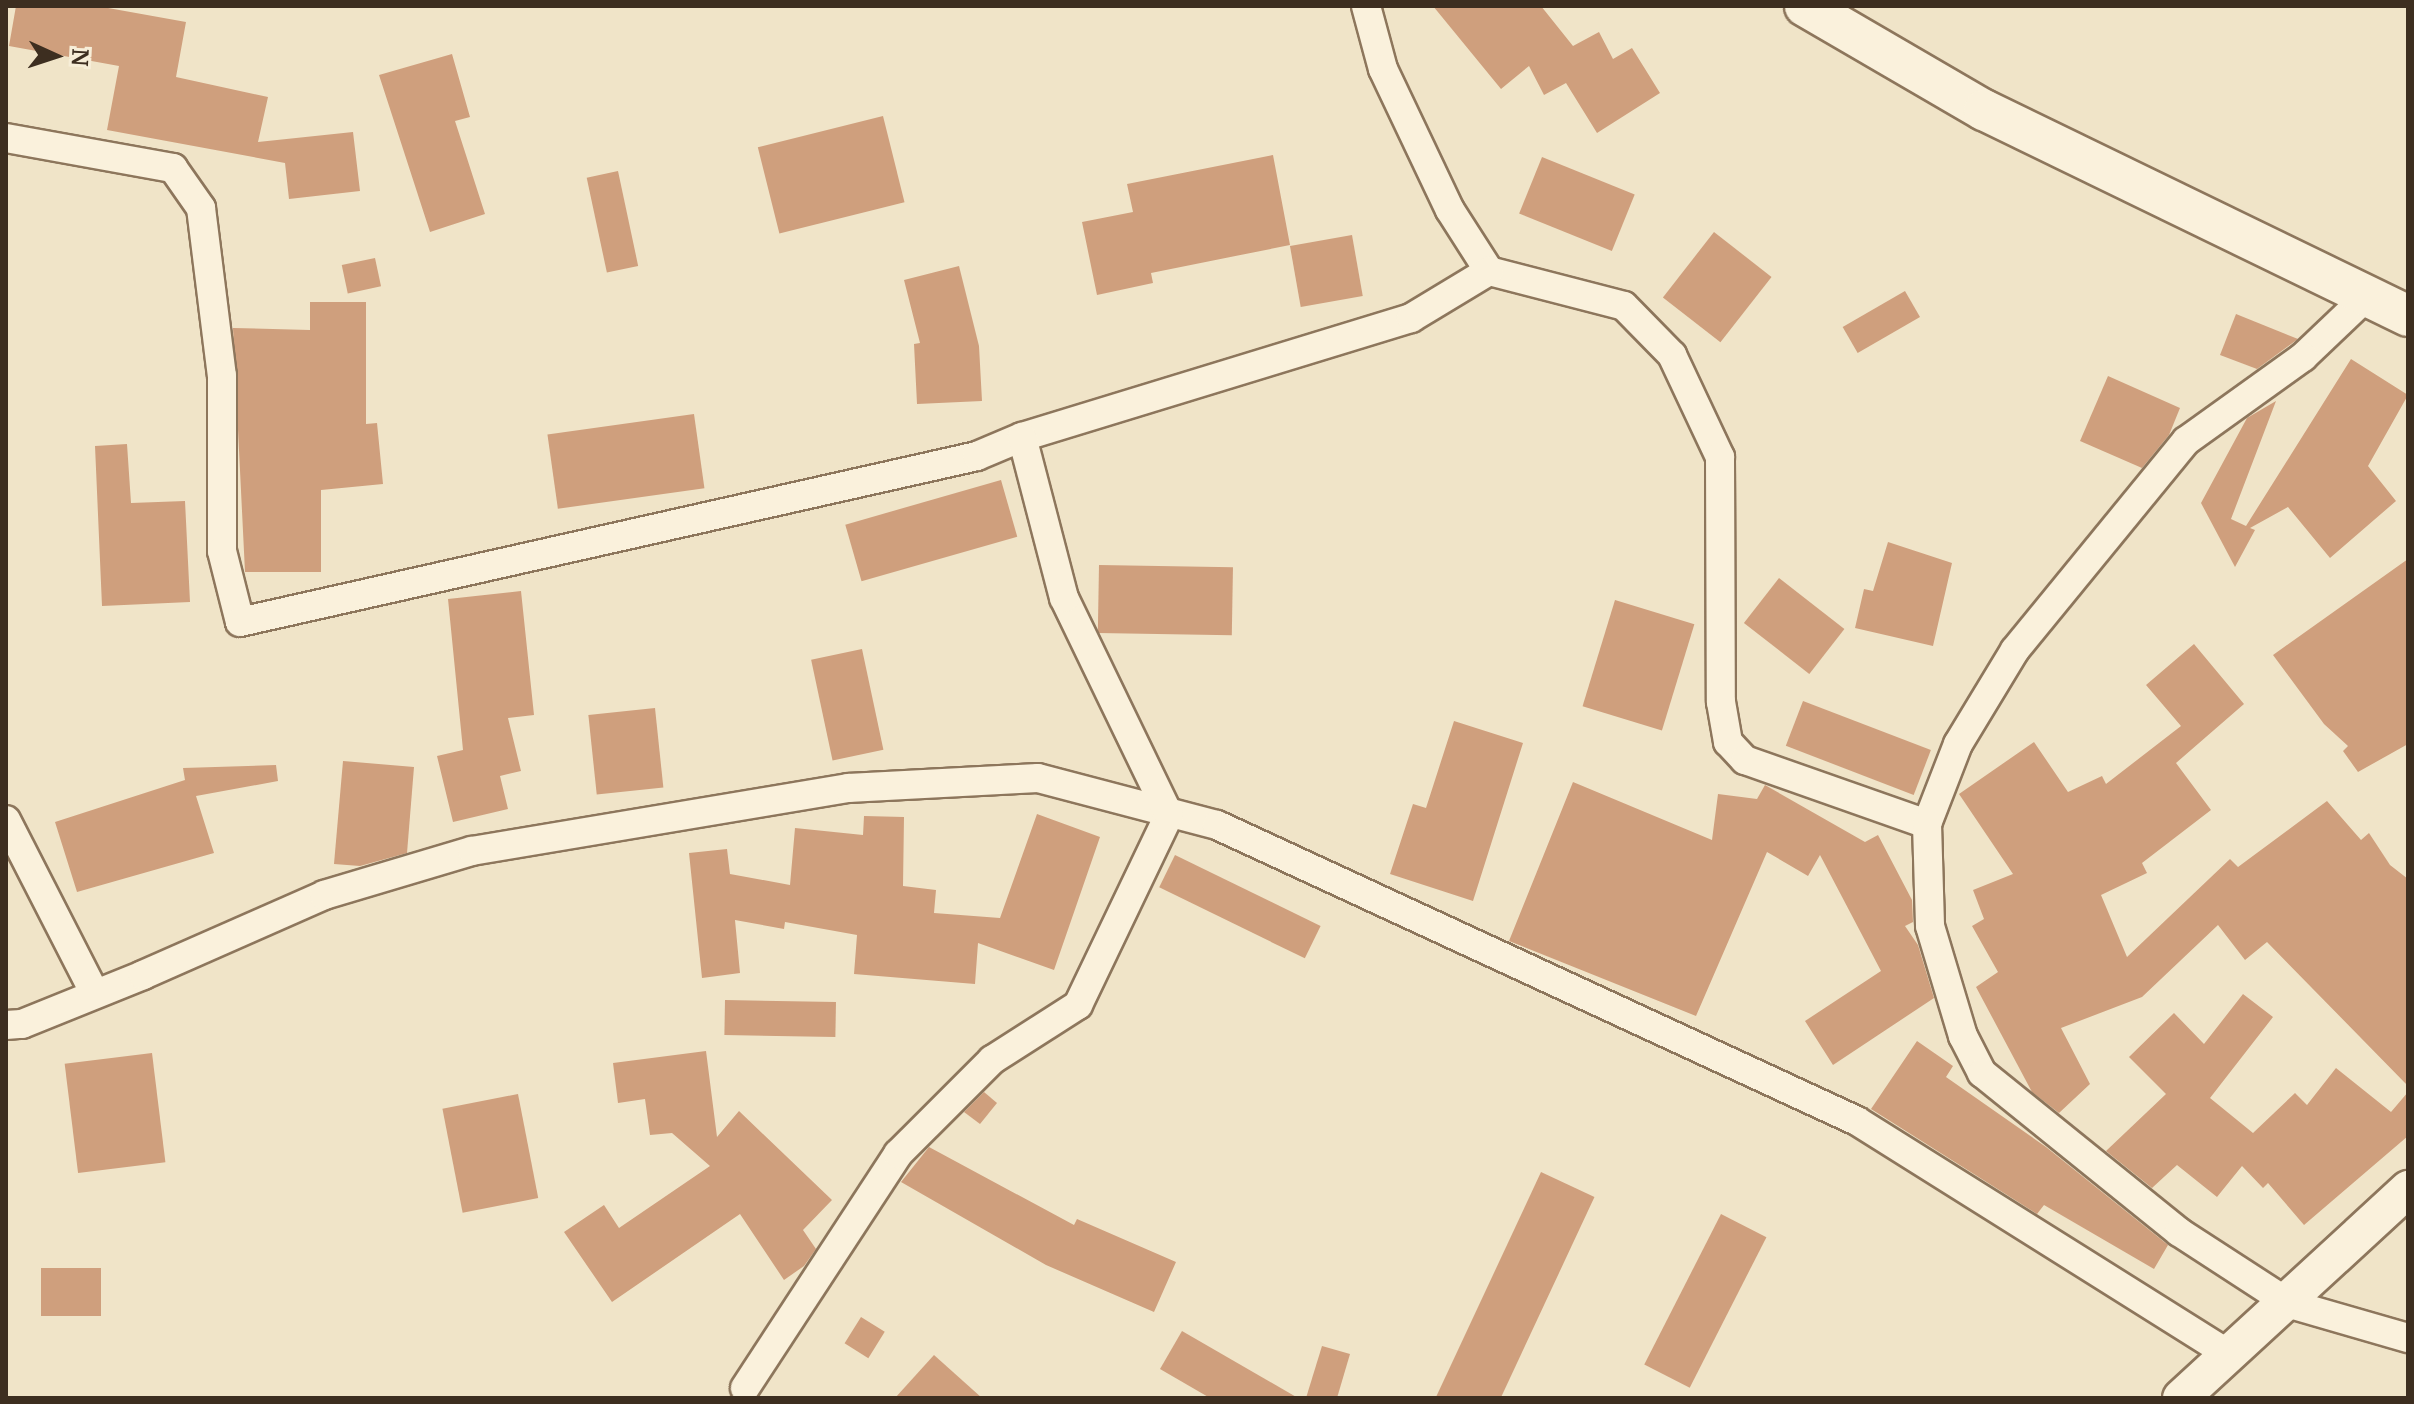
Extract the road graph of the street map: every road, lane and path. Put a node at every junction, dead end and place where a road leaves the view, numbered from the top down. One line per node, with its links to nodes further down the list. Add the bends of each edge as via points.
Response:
1 (1366, 6): 4 (street, via 1383,69 1450,210)
2 (1805, 6): 5 (main road, via 1984,110)
3 (6, 138): 7 (street, via 173,168 201,208 222,376 222,551 240,622 977,456)
4 (1489, 271): 7 (street, via 1411,318); 10 (street, via 1624,306 1672,355 1720,457 1721,702 1728,742 1745,760)
5 (2366, 297): 6 (main road); 10 (street, via 2303,357 2176,453 2015,650 1958,744)
6 (2408, 316)
7 (1022, 437): 8 (street, via 1064,598)
8 (1169, 815): 11 (street, via 1038,778 848,788 785,798 472,851 324,895); 16 (street, via 1217,825 1322,871 1857,1121); 17 (street, via 1078,1005 992,1060 898,1154)
9 (6, 820): 11 (street)
10 (1927, 824): 14 (street, via 1930,926 1963,1036 1982,1073 2179,1232)
11 (95, 994): 12 (street)
12 (6, 1025)
13 (2408, 1189): 14 (street)
14 (2290, 1304): 15 (street); 16 (street)
15 (2408, 1338)
16 (2228, 1354): 18 (street)
17 (745, 1388)
18 (2181, 1398)

